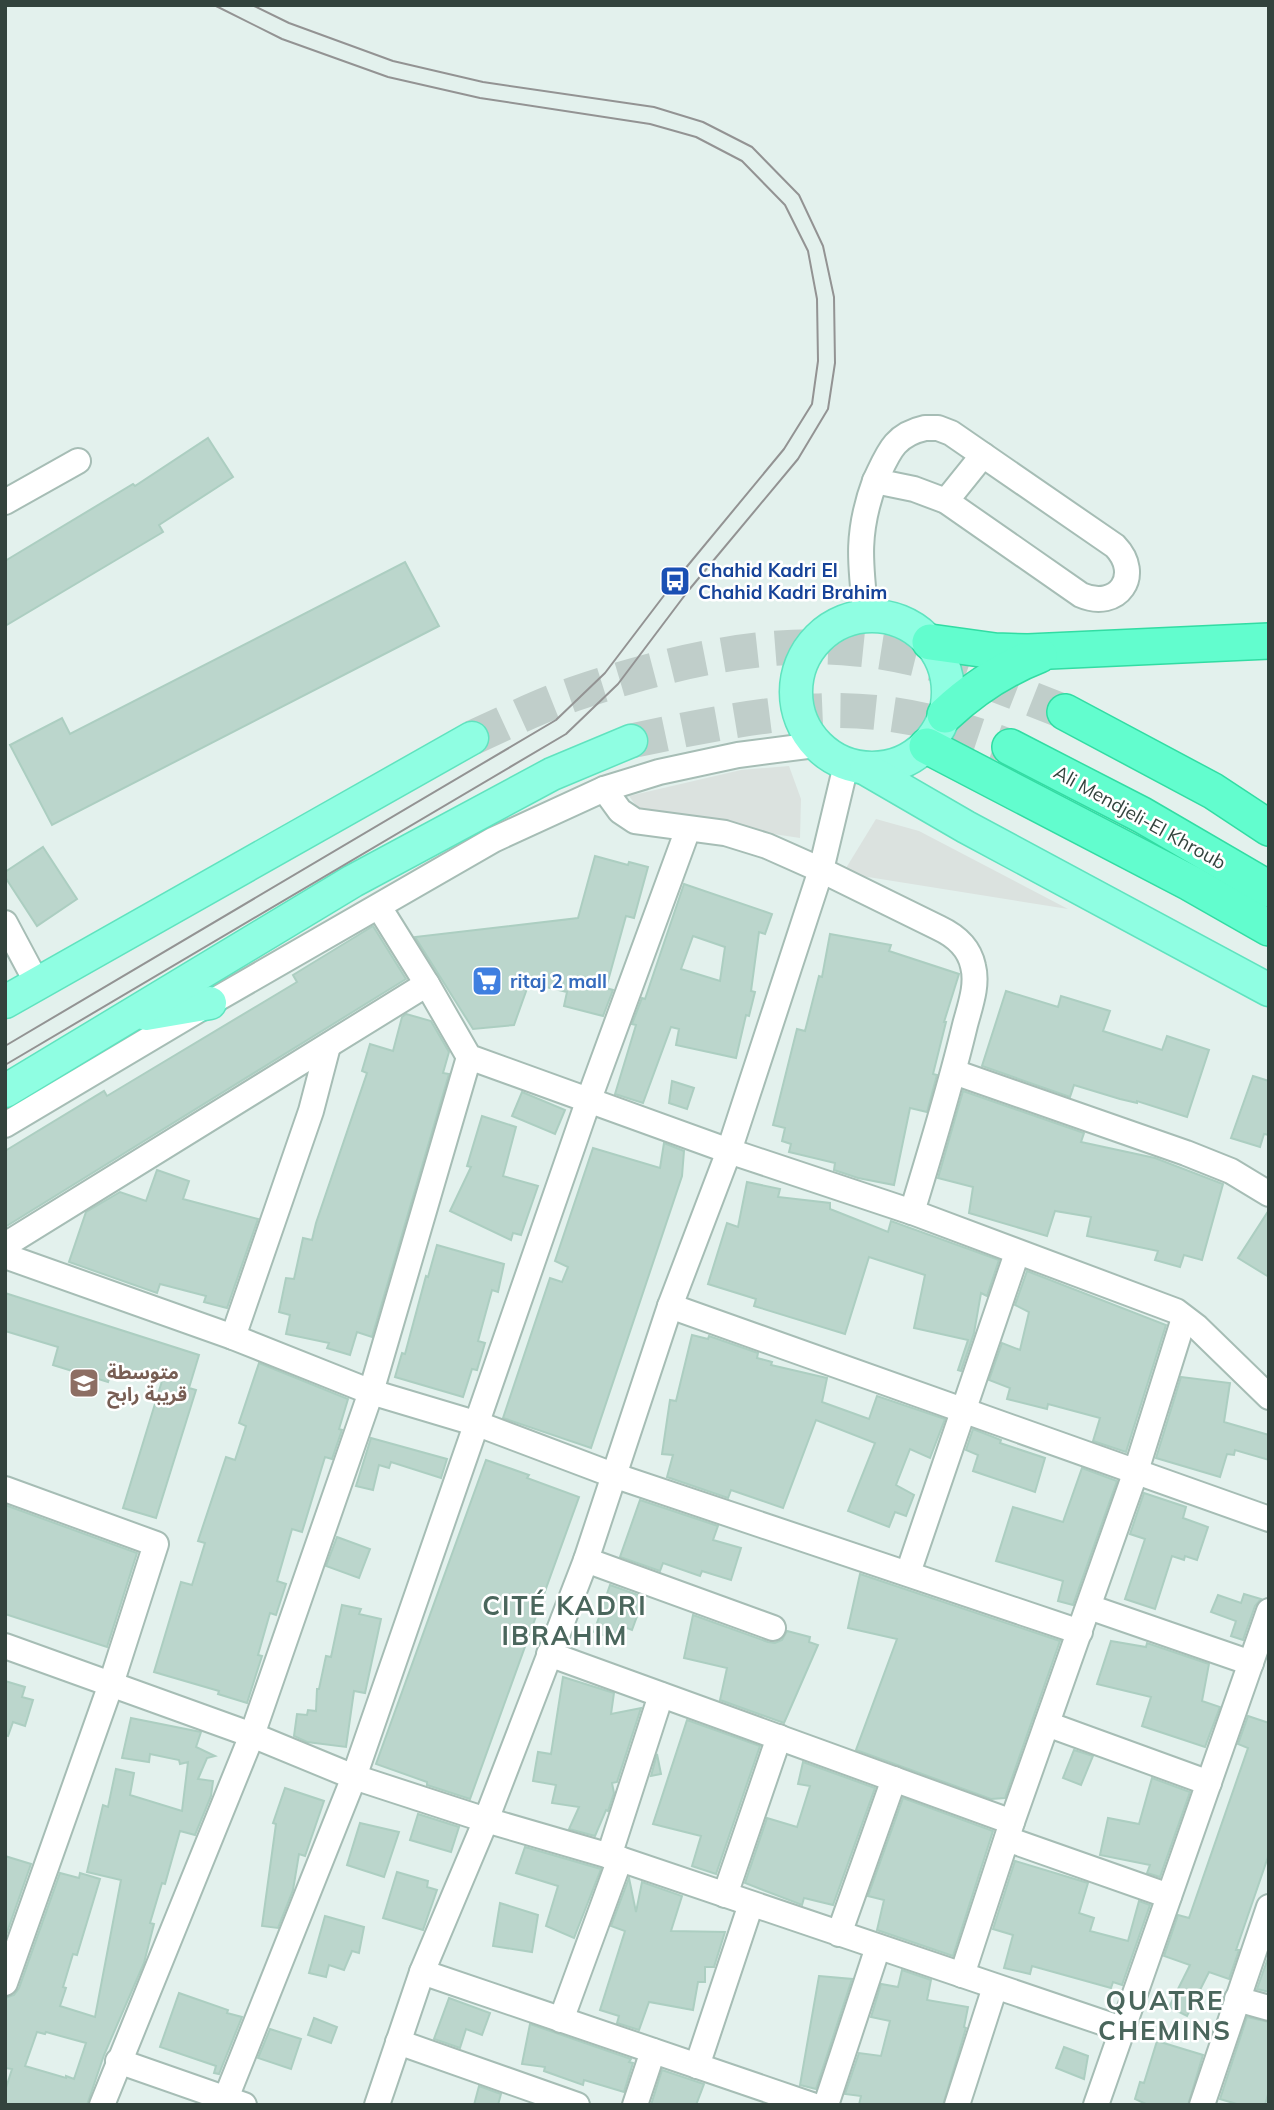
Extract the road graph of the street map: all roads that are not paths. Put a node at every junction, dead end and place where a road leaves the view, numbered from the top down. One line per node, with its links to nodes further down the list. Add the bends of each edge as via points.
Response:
1 (983, 455): 3 (street, via 938,428 912,431 892,447); 4 (street); 4 (street, via 1124,555 1126,582 1118,592 1107,599 1081,595)
2 (78, 461): 5 (street)
3 (875, 481): 4 (street); 6 (street, via 861,528)
4 (946, 501)
5 (5, 502)
6 (866, 616): 8 (main road, via 912,626); 14 (main road, via 842,621 821,634 805,653 796,676 795,701 801,724)
7 (1269, 641): 9 (highway)
8 (930, 642): 9 (highway, via 995,651); 11 (main road, via 943,664 948,689)
9 (1061, 650): 11 (highway, via 998,673)
10 (1065, 712): 20 (highway, via 1213,791)
11 (945, 715): 16 (main road, via 938,732)
12 (472, 738): 27 (main road)
13 (631, 741): 32 (main road, via 552,774 353,881)
14 (815, 745): 17 (main road); 18 (street, via 738,755)
15 (1010, 747): 23 (highway, Ali Mendjeli-El Khroub, via 1142,815)
16 (920, 751): 17 (main road, via 900,764); 19 (main road, via 938,793); 26 (highway, via 1190,883)
17 (856, 767): 19 (main road); 22 (street)
18 (604, 789): 21 (street, via 620,811 635,821); 24 (street, via 493,840)
19 (965, 827): 29 (main road)
20 (1269, 828)
21 (688, 830): 22 (street, via 735,836); 37 (street)
22 (821, 870): 35 (street, via 951,934 962,944 972,962 975,982); 39 (street)
23 (1269, 889)
24 (379, 907): 28 (street); 31 (street)
25 (5, 923): 27 (street)
26 (1269, 928)
27 (37, 983): 30 (main road)
28 (428, 984): 33 (street); 34 (street)
29 (1269, 990)
30 (5, 1002)
31 (210, 1003): 32 (main road); 38 (street)
32 (127, 1017): 36 (main road)
33 (328, 1046): 42 (street); 47 (street, via 311,1111)
34 (469, 1056): 37 (street); 48 (street)
35 (954, 1072): 40 (street, via 1186,1153 1231,1171); 41 (street)
36 (5, 1091)
37 (589, 1099): 39 (street); 51 (street)
38 (5, 1125)
39 (729, 1151): 41 (street); 45 (street)
40 (1269, 1194)
41 (912, 1212): 43 (street)
42 (5, 1245)
43 (1017, 1253): 46 (street, via 1176,1311); 50 (street)
44 (5, 1256): 47 (street)
45 (670, 1306): 50 (street); 53 (street)
46 (1184, 1318): 49 (street); 52 (street)
47 (233, 1337): 48 (street)
48 (372, 1391): 51 (street); 68 (street)
49 (1269, 1397)
50 (962, 1410): 52 (street); 57 (street)
51 (478, 1424): 53 (street); 70 (street)
52 (1136, 1471): 55 (street); 58 (street)
53 (613, 1475): 56 (street); 57 (street)
54 (5, 1489): 65 (street, via 156,1544)
55 (1269, 1519)
56 (586, 1560): 60 (street); 63 (street)
57 (908, 1573): 61 (street)
58 (1089, 1606): 61 (street); 64 (street)
59 (1269, 1611): 64 (street)
60 (773, 1628)
61 (1080, 1632): 67 (street)
62 (5, 1646): 65 (street)
63 (549, 1654): 66 (street); 73 (street)
64 (1251, 1663): 72 (street)
65 (111, 1684): 68 (street); 84 (street)
66 (661, 1695): 69 (street); 75 (street)
67 (1047, 1724): 72 (street); 74 (street)
68 (252, 1735): 70 (street); 92 (street)
69 (779, 1737): 71 (street); 76 (street)
70 (354, 1777): 73 (street); 94 (street)
71 (894, 1779): 74 (street); 80 (street)
72 (1209, 1783): 77 (street)
73 (486, 1820): 75 (street); 82 (street)
74 (1009, 1830): 77 (street); 83 (street)
75 (614, 1858): 76 (street); 88 (street)
76 (725, 1895): 78 (street)
77 (1169, 1896): 89 (street)
78 (751, 1904): 80 (street); 93 (street)
79 (1269, 1907): 86 (street)
80 (839, 1934): 81 (street)
81 (878, 1947): 83 (street); 100 (street)
82 (422, 1972): 88 (street); 90 (street)
83 (962, 1975): 85 (street)
84 (5, 1983)
85 (995, 1987): 89 (street); 101 (street)
86 (1237, 1998): 87 (street); 103 (street)
87 (1269, 2008)
88 (561, 2020): 91 (street)
89 (1122, 2029): 102 (street)
90 (398, 2042): 96 (street); 97 (street)
91 (653, 2051): 93 (street); 98 (street)
92 (118, 2061): 94 (street); 95 (street)
93 (697, 2066): 99 (street)
94 (235, 2101)
95 (102, 2105)
96 (377, 2105)
97 (577, 2105)
98 (635, 2105)
99 (812, 2105)
100 (826, 2105)
101 (957, 2105)
102 (1096, 2105)
103 (1202, 2105)

